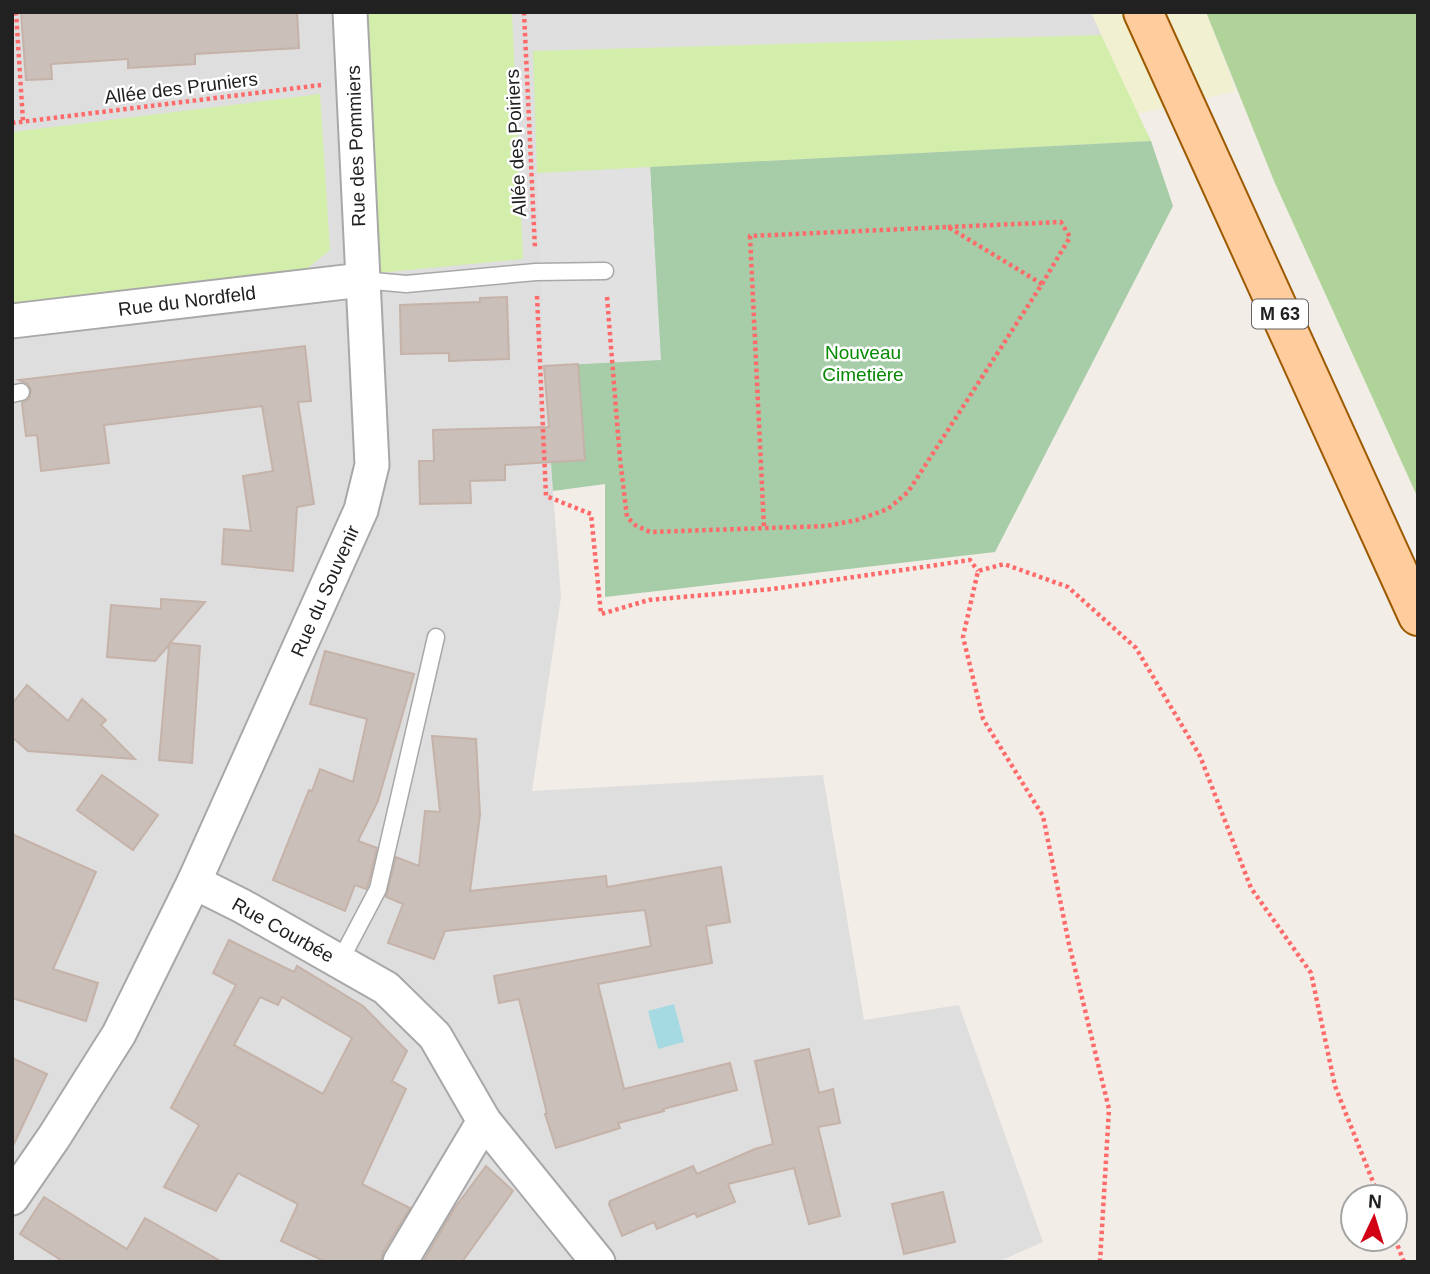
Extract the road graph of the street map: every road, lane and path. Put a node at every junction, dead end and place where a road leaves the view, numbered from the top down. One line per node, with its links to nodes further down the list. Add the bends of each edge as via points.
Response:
1 (16, 12): 6 (path)
2 (350, 12): 5 (street, Rue des Pommiers)
3 (524, 12): 10 (path, Allée des Poiriers)
4 (1143, 12): 16 (main road, M 63)
5 (354, 81): 6 (path, Allée des Pruniers); 11 (street, Rue des Pommiers)
6 (23, 121): 7 (path, Allée des Pruniers)
7 (12, 123)
8 (948, 228): 12 (path); 12 (path, via 1061,222 1070,237); 14 (path, via 750,236)
9 (605, 271): 10 (lane); 14 (path, via 627,517 650,532)
10 (536, 272): 11 (lane, via 405,284); 15 (path, Allée des Poiriers, via 546,496 592,514 601,614 649,600 772,589 970,560)
11 (362, 280): 13 (street, Rue du Nordfeld); 18 (street, Rue du Souvenir, via 372,465 361,510)
12 (1042, 284): 14 (path, via 908,492 887,509 858,520)
13 (12, 321)
14 (764, 528)
15 (978, 571): 21 (path, via 1004,564 1068,587 1136,648 1200,756 1251,888 1311,973 1335,1086); 25 (path, via 963,637 965,649 983,719 1043,816 1109,1109)
16 (1418, 616)
17 (436, 637): 19 (lane, via 379,889)
18 (194, 882): 19 (street, Rue Courbée); 22 (street, via 119,1034)
19 (340, 961): 20 (street, Rue Courbée, via 386,988 435,1036)
20 (484, 1121): 23 (street); 24 (street, Rue Courbée)
21 (1373, 1183)
22 (12, 1198)
23 (400, 1262)
24 (598, 1262)
25 (1100, 1262)

